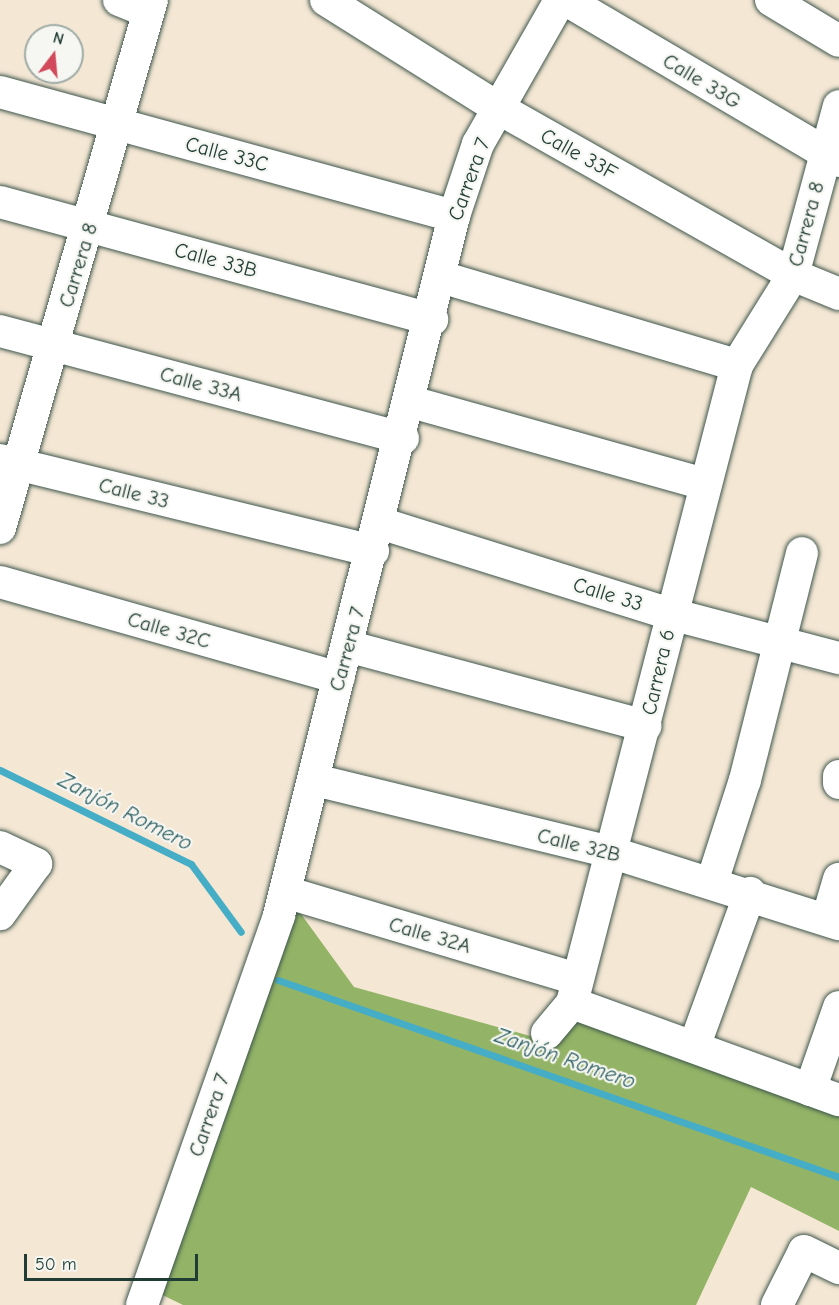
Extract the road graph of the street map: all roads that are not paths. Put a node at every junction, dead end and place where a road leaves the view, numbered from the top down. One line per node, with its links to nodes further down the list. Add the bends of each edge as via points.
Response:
1 (326, 0): 9 (street, Calle 33F)
2 (560, 0): 9 (street, Carrera 7)
3 (566, 0): 11 (street, Calle 33G)
4 (771, 0): 6 (street)
5 (131, 3): 10 (street, Carrera 8)
6 (839, 41)
7 (0, 92): 10 (street, Calle 33C)
8 (839, 106): 11 (street, Carrera 8)
9 (498, 108): 13 (street, Carrera 7, via 478,144); 15 (street, Calle 33F)
10 (120, 125): 13 (street, Calle 33C); 14 (street, Carrera 8)
11 (831, 157): 15 (street, Carrera 8)
12 (0, 202): 14 (street, Calle 33B)
13 (454, 216): 16 (street, Carrera 7)
14 (90, 226): 18 (street, Calle 33B); 20 (street, Carrera 8)
15 (793, 275): 17 (street, Calle 33F); 21 (street, Carrera 8)
16 (441, 277): 18 (street, Carrera 7); 21 (street)
17 (839, 294)
18 (432, 319): 22 (street, Carrera 7)
19 (0, 331): 20 (street, Calle 33A)
20 (54, 345): 23 (street, Calle 33A); 24 (street, Carrera 8)
21 (737, 365): 25 (street, Carrera 6)
22 (411, 402): 23 (street, Carrera 7); 25 (street)
23 (403, 438): 27 (street, Carrera 7)
24 (9, 462): 26 (street, Carrera 8); 27 (street, Calle 33)
25 (704, 484): 30 (street, Carrera 6)
26 (0, 528)
27 (376, 537): 30 (street, Calle 33); 32 (street, Carrera 7)
28 (802, 553): 31 (street)
29 (0, 582): 34 (street, Calle 32C)
30 (671, 614): 31 (street, Calle 33); 35 (street, Carrera 6)
31 (779, 643): 33 (street, Calle 33); 42 (street, via 745,780)
32 (347, 646): 34 (street, Carrera 7); 35 (street)
33 (839, 658)
34 (339, 678): 37 (street, Carrera 7)
35 (645, 726): 40 (street, Carrera 6)
36 (839, 776): 38 (street)
37 (315, 780): 40 (street, Calle 32B); 43 (street, Carrera 7)
38 (839, 783)
39 (0, 847): 45 (street, via 36,864)
40 (610, 852): 42 (street, Calle 32B); 47 (street, Carrera 6)
41 (839, 879): 46 (street)
42 (712, 882): 44 (street, Calle 32B)
43 (285, 892): 47 (street, Calle 32A); 53 (street, Carrera 7)
44 (750, 893): 46 (street, Calle 32B); 50 (street)
45 (0, 914)
46 (833, 922)
47 (573, 990): 49 (street); 50 (street, Calle 32A)
48 (839, 1007): 51 (street)
49 (547, 1033)
50 (694, 1047): 51 (street, Calle 32A)
51 (825, 1095)
52 (839, 1268): 54 (street, via 804,1251)
53 (143, 1305)
54 (777, 1305)

